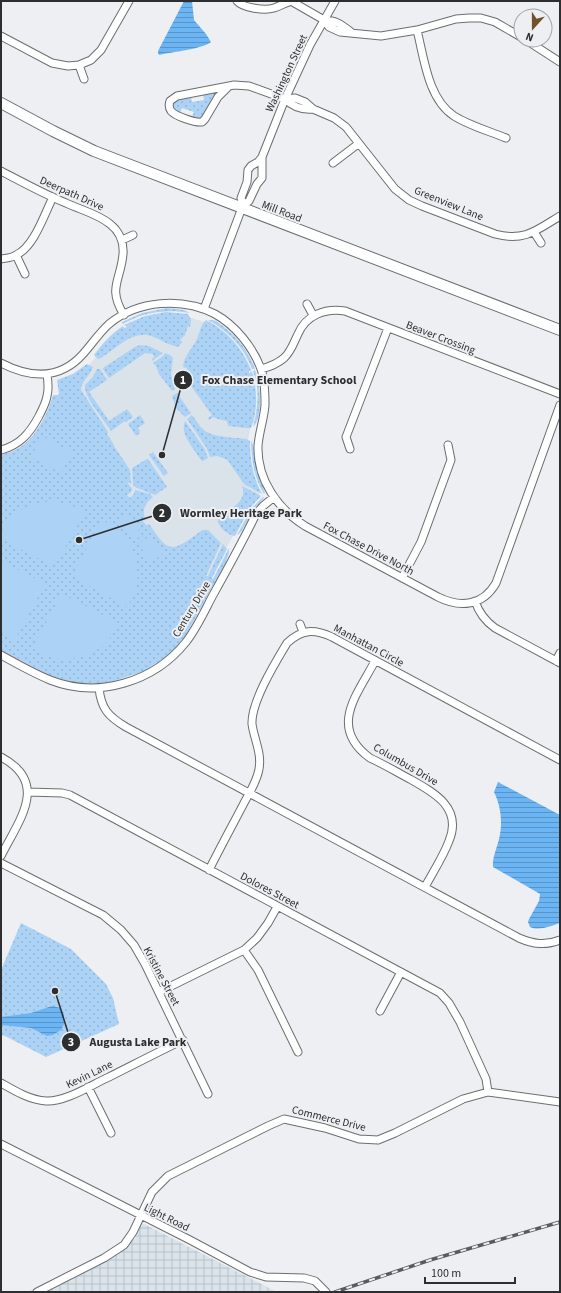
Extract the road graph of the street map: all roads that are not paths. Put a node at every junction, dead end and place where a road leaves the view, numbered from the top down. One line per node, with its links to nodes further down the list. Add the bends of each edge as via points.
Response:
1 (129, 1): 11 (street, via 101,50 91,60)
2 (237, 1): 3 (street, via 244,7 268,9)
3 (292, 1): 5 (street)
4 (335, 1): 5 (street, Washington Street)
5 (324, 20): 6 (street, via 329,27 340,32 363,35 381,36); 14 (street, Washington Street, via 297,70)
6 (417, 30): 7 (street, via 456,19 481,18 495,22); 16 (street, via 430,83 444,107 454,116)
7 (513, 32)
8 (1, 36): 11 (street, via 52,63)
9 (538, 48): 10 (street)
10 (560, 62)
11 (79, 65): 12 (street)
12 (84, 79)
13 (229, 86): 13 (street, Greenview Lane, via 178,96 170,101 170,109 182,117 202,122 218,97); 14 (street, Greenview Lane, via 249,86)
14 (285, 99): 17 (street, Greenview Lane, via 295,98 334,118 349,130); 18 (street, Washington Street)
15 (1, 103): 22 (street, Mill Road, via 94,151)
16 (506, 138)
17 (358, 144): 19 (street); 24 (street, Greenview Lane, via 395,189 409,200 505,237 515,238)
18 (262, 157): 22 (street, Washington Street, via 262,178 249,201); 22 (street, Washington Street, via 248,170 241,198)
19 (333, 163)
20 (1, 171): 21 (street, Deerpath Drive)
21 (53, 197): 26 (street, Deerpath Drive, via 103,219 116,230); 28 (street, via 31,242)
22 (243, 206): 32 (street); 36 (street, Mill Road)
23 (560, 216): 24 (street, Greenview Lane)
24 (534, 232): 27 (street)
25 (133, 235): 26 (street)
26 (122, 240): 33 (street, via 122,260 115,290 117,303)
27 (541, 243)
28 (16, 256): 29 (street); 30 (street)
29 (1, 259)
30 (24, 274)
31 (307, 304): 34 (street)
32 (204, 309): 33 (street, Fox Chase Drive North, via 180,304 162,304); 38 (street, Fox Chase Drive North, via 233,327 254,354)
33 (124, 314): 39 (street, Fox Chase Drive North, via 109,324 76,361 66,368)
34 (314, 315): 35 (street, Beaver Crossing, via 320,312 344,311); 38 (street, via 298,332 284,358)
35 (388, 328): 40 (street, Beaver Crossing); 43 (street, via 346,437)
36 (560, 330)
37 (1, 363): 39 (street, Fox Chase Drive North, via 28,373)
38 (261, 369): 45 (street, Fox Chase Drive North, via 265,406 258,447 259,462)
39 (47, 374): 44 (street, via 46,402 30,431 16,444)
40 (560, 394)
41 (560, 405): 47 (street, Fox Chase Drive North, via 496,583 489,593)
42 (448, 445): 46 (street, via 451,460 421,542)
43 (350, 449)
44 (1, 450)
45 (274, 498): 46 (street, Fox Chase Drive North, via 296,520); 54 (street, Century Drive, via 256,514 203,613 186,641 171,658 135,680)
46 (402, 578): 47 (street, Fox Chase Drive North, via 451,603 465,604)
47 (475, 601): 53 (street, via 481,615 495,628)
48 (300, 624): 49 (street)
49 (302, 632): 52 (street, Manhattan Circle, via 322,633); 58 (street, via 287,643 257,699 252,722 259,750 260,769)
50 (560, 653): 53 (street)
51 (1, 655): 54 (street, Century Drive, via 50,680 72,686)
52 (375, 660): 56 (street, Manhattan Circle); 62 (street, Columbus Drive, via 350,710 349,732 361,751 370,758 426,788 446,805 451,816 450,840)
53 (558, 662)
54 (100, 688): 58 (street, via 104,708 117,721)
55 (1, 757): 57 (street, via 21,772 26,780)
56 (560, 760)
57 (28, 792): 59 (street, via 25,809); 61 (street, Dolores Street, via 62,792 70,795)
58 (250, 793): 61 (street); 62 (street)
59 (1, 856)
60 (1, 862): 67 (street, Kristine Street, via 103,916 121,930 134,945)
61 (209, 870): 63 (street, Dolores Street)
62 (425, 887): 64 (street, via 526,941 540,944)
63 (277, 907): 65 (street, via 259,935); 66 (street, Dolores Street)
64 (560, 940)
65 (244, 950): 67 (street); 70 (street, via 258,970)
66 (401, 972): 68 (street); 73 (street, Dolores Street, via 440,994 450,1003 486,1079)
67 (159, 992): 69 (street, Kristine Street)
68 (380, 1011)
69 (183, 1040): 72 (street, Kevin Lane); 74 (street, Kristine Street)
70 (298, 1052)
71 (1, 1083): 72 (street, Kevin Lane, via 35,1100 46,1101 65,1098)
72 (88, 1087): 76 (street)
73 (488, 1092): 75 (street, Commerce Drive); 78 (street, Commerce Drive, via 463,1099 378,1140 359,1139 284,1119 168,1176 152,1192)
74 (208, 1094)
75 (560, 1102)
76 (110, 1133)
77 (1, 1144): 78 (street, Light Road)
78 (140, 1216): 79 (street, Commerce Drive, via 124,1245); 80 (street, Light Road, via 250,1272 266,1277 304,1278 315,1281)
79 (37, 1292)
80 (326, 1292)

